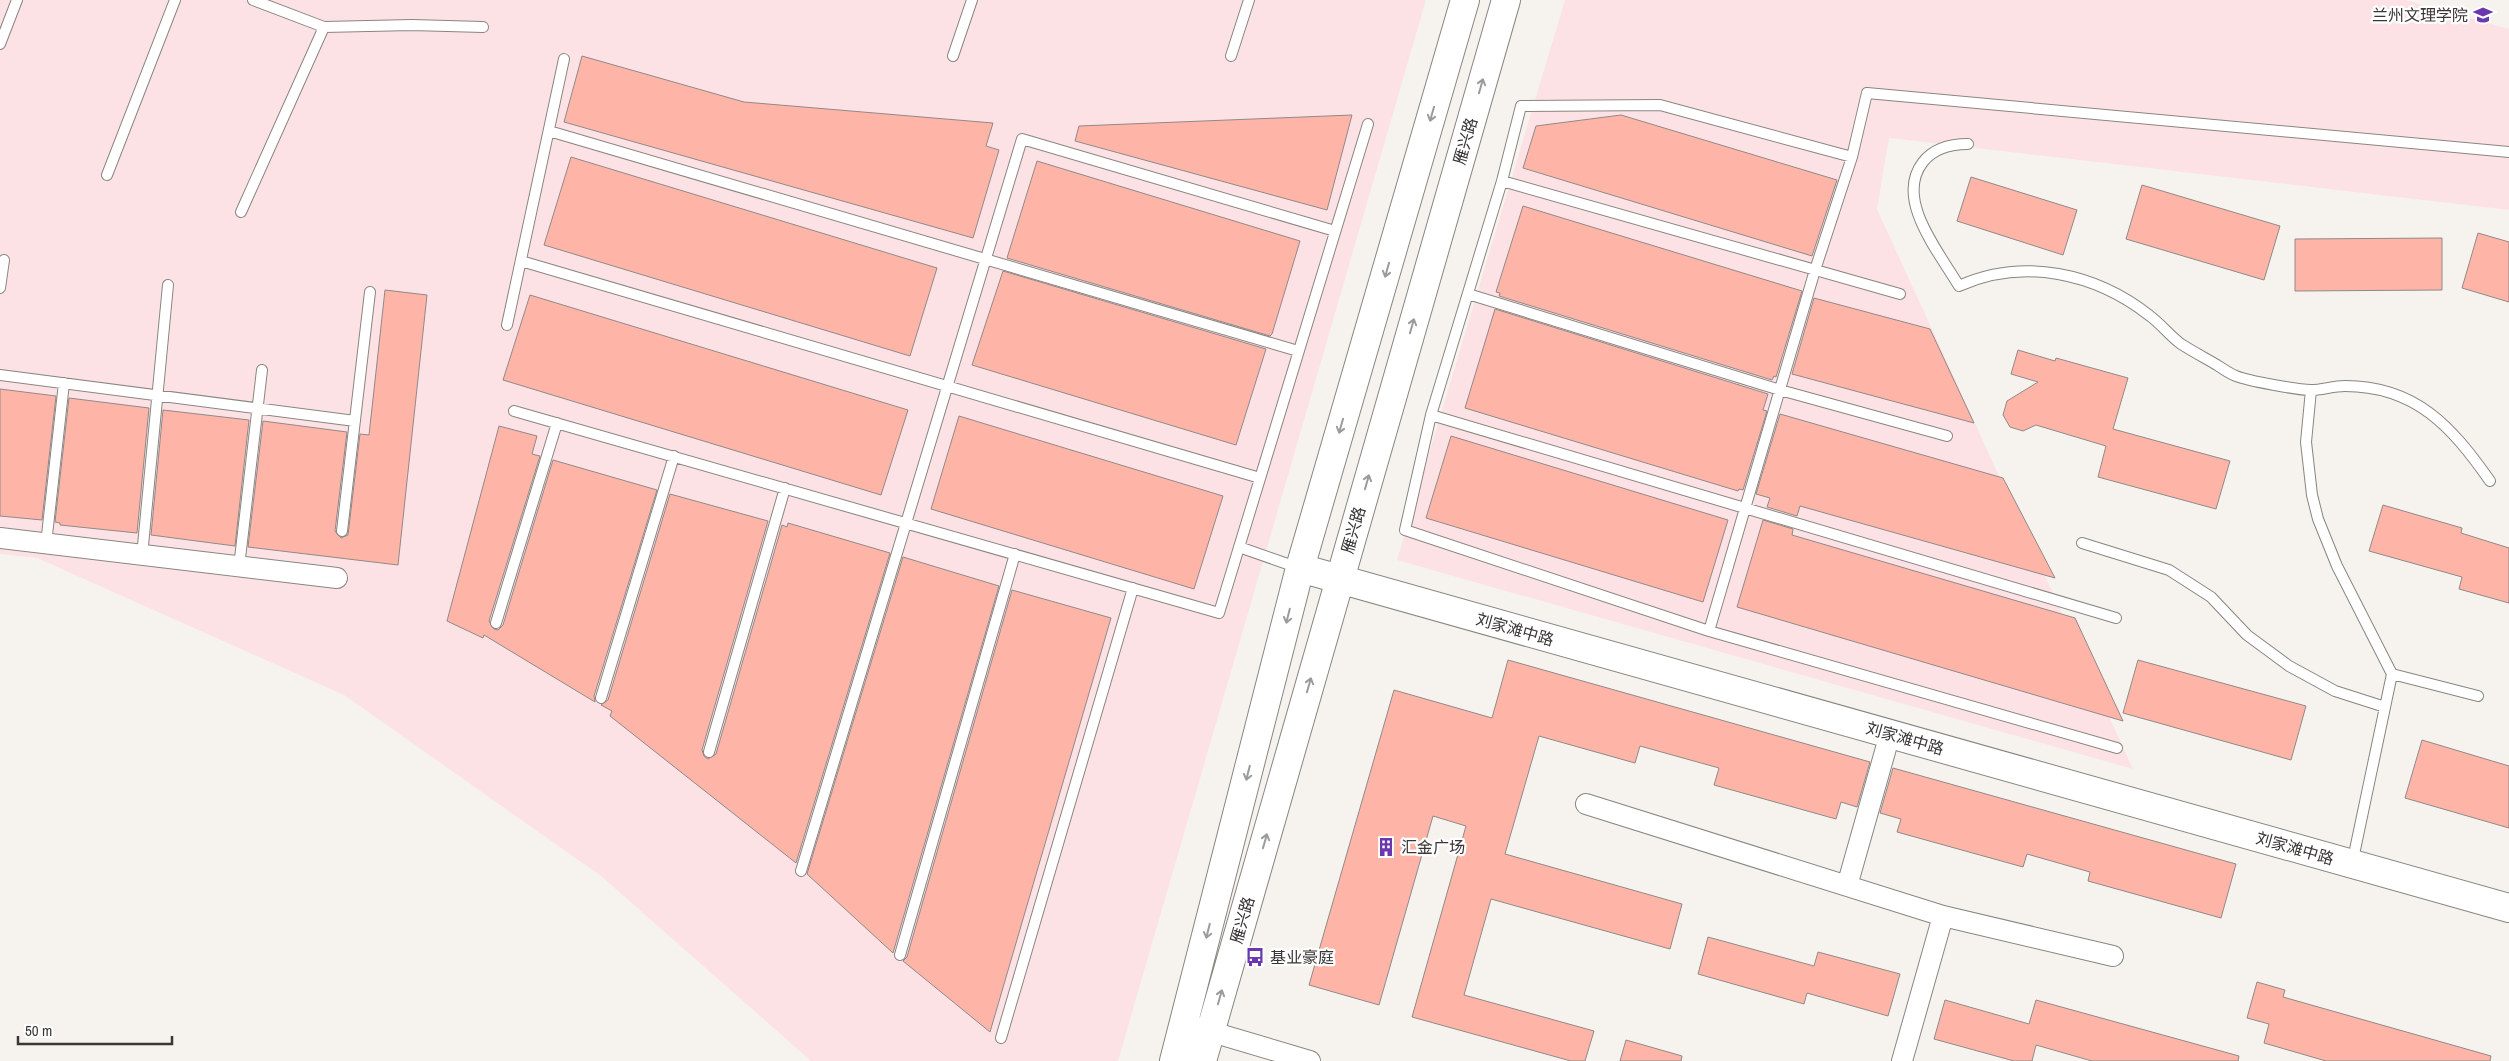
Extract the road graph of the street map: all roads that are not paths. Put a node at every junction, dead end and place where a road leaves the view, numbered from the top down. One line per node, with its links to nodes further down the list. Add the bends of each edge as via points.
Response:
1 (17, 0): 10 (lane)
2 (175, 0): 19 (lane)
3 (253, 0): 8 (lane)
4 (972, 0): 11 (lane)
5 (1249, 0): 12 (lane)
6 (1465, 0): 61 (main road, 雁兴路, one-way to 61)
7 (1506, 0): 63 (main road, 雁兴路, one-way to 7)
8 (324, 27): 9 (lane); 21 (lane)
9 (483, 27)
10 (0, 44)
11 (953, 56)
12 (1231, 56)
13 (564, 59): 15 (lane)
14 (1368, 124): 22 (lane)
15 (549, 131): 23 (lane); 25 (lane)
16 (1968, 144): 39 (lane, via 1944,147 1934,152 1918,170 1912,192 1917,214 1959,286 1995,273 2015,270 2090,283 2132,303 2180,343 2236,376)
17 (2509, 152): 18 (lane, via 1867,93)
18 (1852, 157): 20 (lane, via 1660,105 1521,106); 26 (lane)
19 (106, 175)
20 (1502, 181): 26 (lane); 30 (lane)
21 (241, 212)
22 (1335, 231): 23 (lane, via 1022,139); 33 (lane)
23 (986, 259): 33 (lane); 37 (lane)
24 (4, 260): 28 (lane)
25 (521, 261): 32 (lane); 37 (lane)
26 (1815, 270): 31 (lane); 38 (lane)
27 (168, 285): 40 (lane)
28 (0, 288)
29 (370, 292): 44 (lane)
30 (1468, 294): 38 (lane); 43 (lane)
31 (1900, 294)
32 (508, 325)
33 (1298, 351): 48 (lane)
34 (262, 370): 41 (lane)
35 (0, 375): 36 (lane)
36 (64, 383): 40 (lane); 56 (lane)
37 (948, 386): 48 (lane); 52 (lane)
38 (1780, 390): 46 (lane); 51 (lane)
39 (2310, 390): 49 (lane, via 2346,386 2364,388 2398,396 2417,405 2449,428); 68 (lane, via 2307,451 2318,519 2337,566)
40 (158, 395): 41 (lane); 59 (lane)
41 (258, 408): 44 (lane); 60 (lane)
42 (514, 411): 45 (lane)
43 (1431, 415): 51 (lane); 67 (lane, via 1405,530)
44 (355, 420): 53 (lane)
45 (557, 423): 47 (lane); 66 (lane)
46 (1946, 436)
47 (674, 456): 50 (lane); 70 (lane)
48 (1260, 478): 57 (lane)
49 (2490, 481)
50 (785, 488): 52 (lane); 74 (lane)
51 (1745, 507): 65 (lane); 67 (lane)
52 (907, 523): 58 (lane); 77 (lane)
53 (342, 531)
54 (0, 538): 56 (street)
55 (2082, 543): 71 (lane, via 2169,570 2210,597 2247,635 2289,666 2335,690)
56 (46, 544): 59 (street)
57 (1238, 547): 61 (lane); 64 (lane, via 1218,612)
58 (1015, 554): 64 (lane); 81 (lane)
59 (142, 556): 60 (street)
60 (239, 567): 62 (street)
61 (1300, 568): 63 (main road, 刘家滩中路); 83 (main road, 雁兴路, one-way to 83)
62 (337, 578)
63 (1339, 580): 72 (main road, 刘家滩中路); 84 (main road, 雁兴路, one-way to 63)
64 (1133, 588): 85 (lane)
65 (2116, 618)
66 (496, 623)
67 (1709, 631): 73 (lane)
68 (2392, 674): 69 (lane); 71 (lane)
69 (2478, 696)
70 (601, 698)
71 (2385, 707): 76 (lane)
72 (1890, 734): 76 (main road, 刘家滩中路); 78 (street)
73 (2117, 748)
74 (709, 752)
75 (1586, 804): 78 (street)
76 (2352, 864): 79 (main road, 刘家滩中路)
77 (801, 870)
78 (1847, 886): 80 (street)
79 (2509, 908)
80 (1943, 916): 82 (street); 89 (street)
81 (900, 955)
82 (2113, 956)
83 (1185, 1024): 84 (street); 86 (main road, 雁兴路)
84 (1210, 1032): 87 (main road, 雁兴路); 88 (street)
85 (1001, 1038)
86 (1174, 1061)
87 (1202, 1061)
88 (1310, 1061)
89 (1902, 1061)

